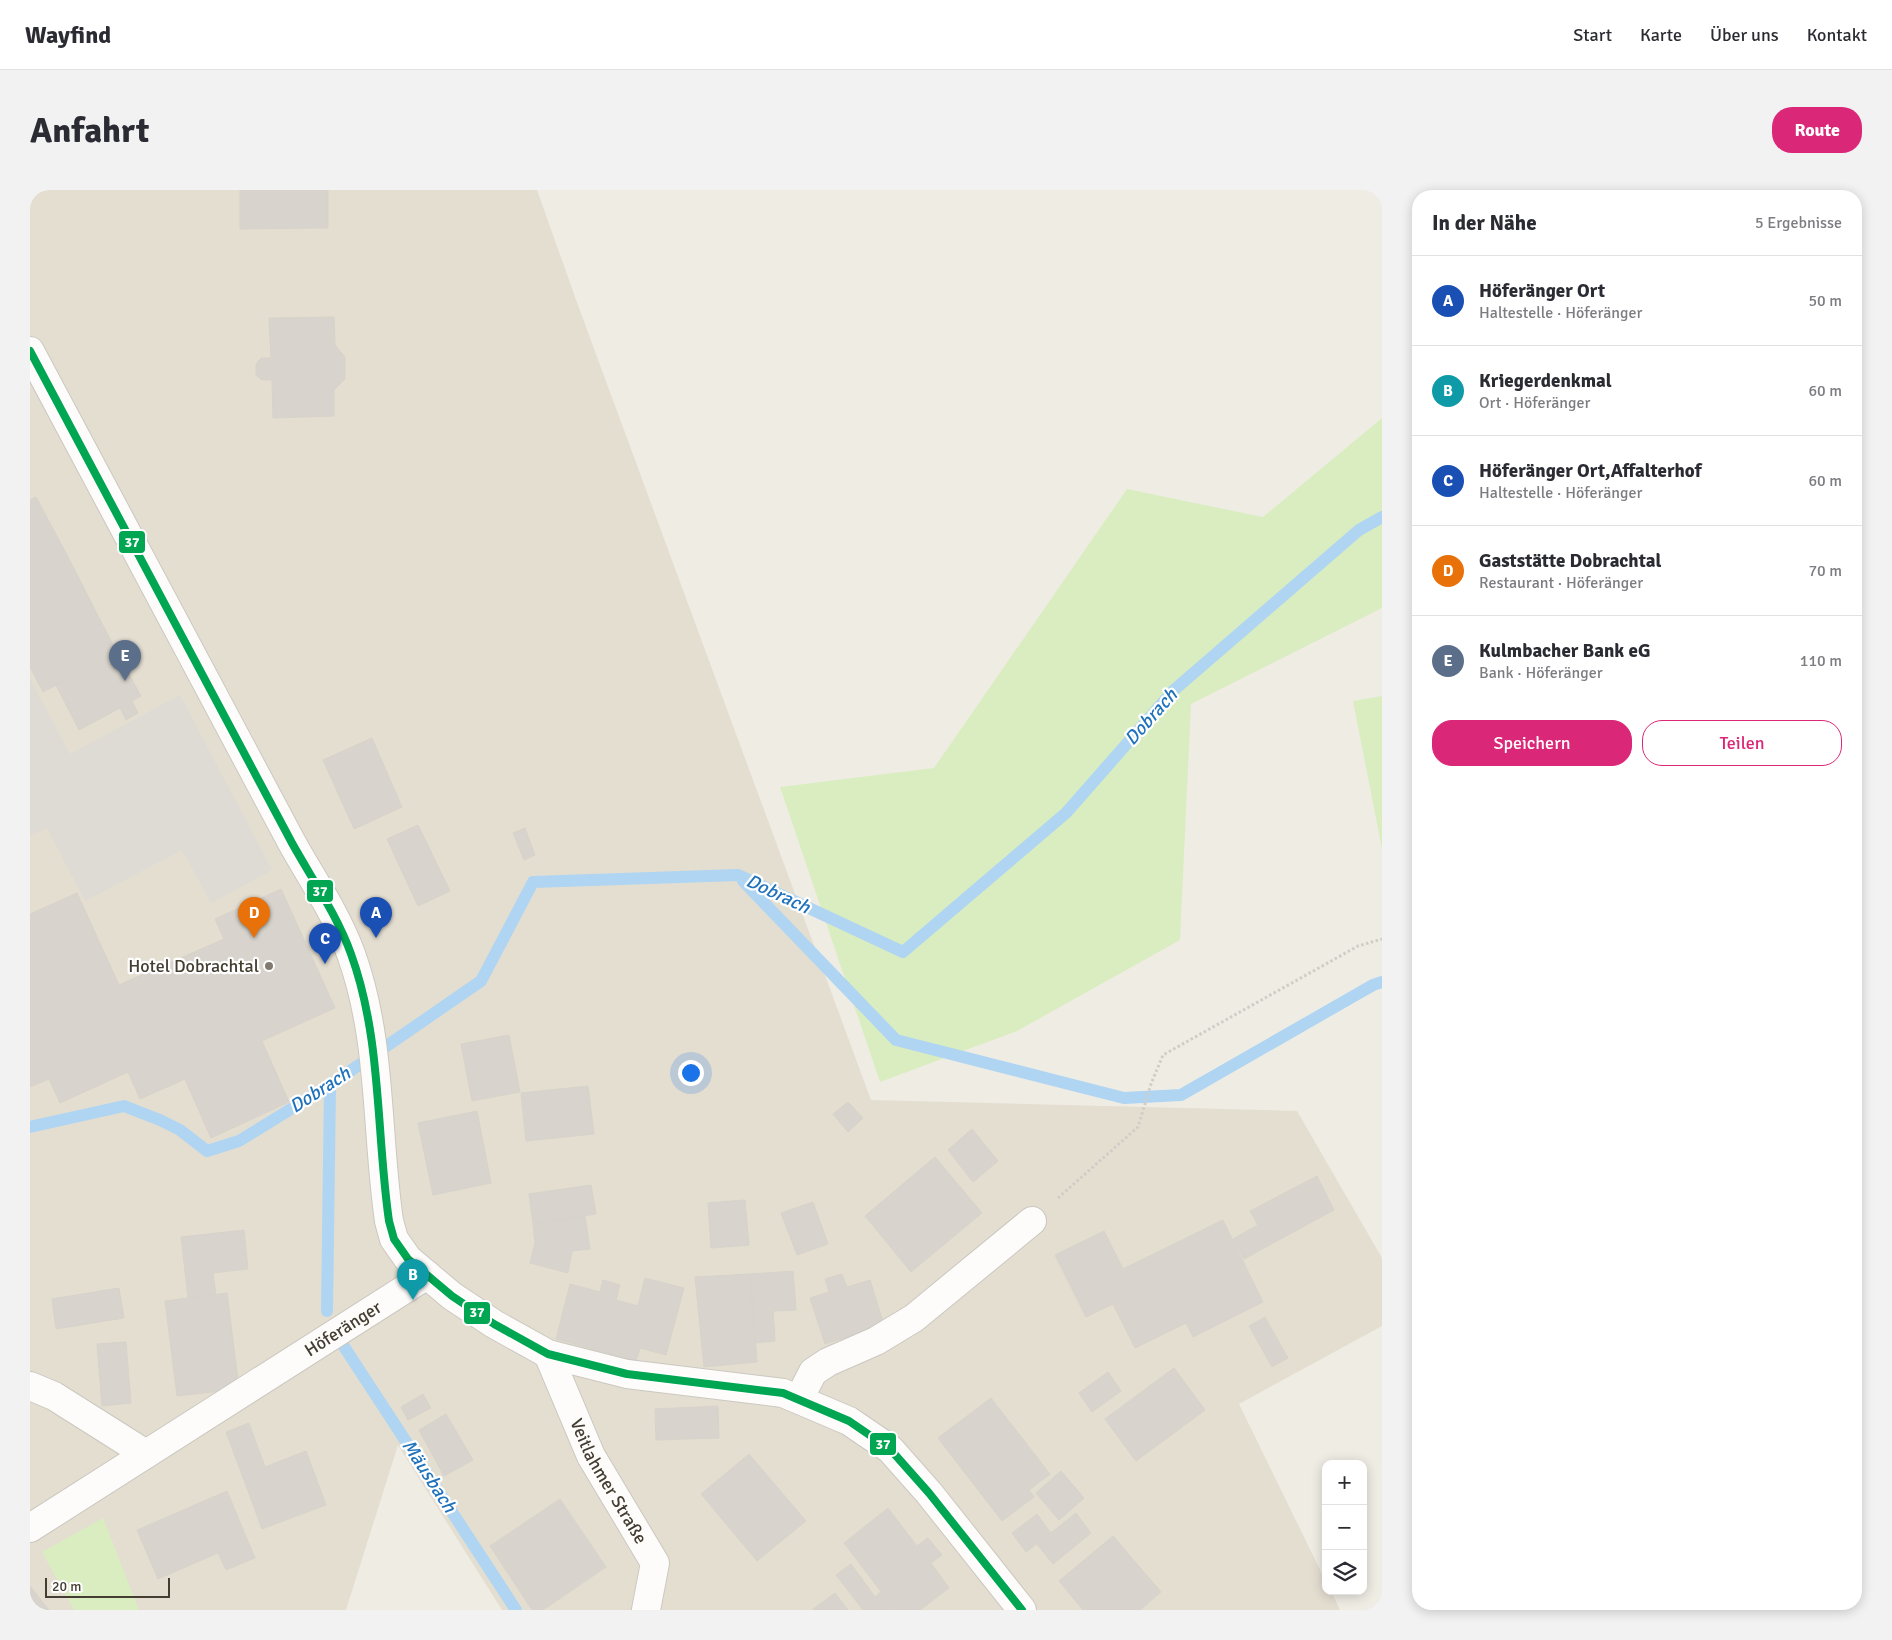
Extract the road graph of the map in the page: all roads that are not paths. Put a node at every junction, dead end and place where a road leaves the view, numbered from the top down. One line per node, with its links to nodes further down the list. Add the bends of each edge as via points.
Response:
1 (30, 351): 3 (street, via 351,953 363,991 371,1037 389,1221 394,1239 408,1259)
2 (1032, 1222): 6 (street, via 914,1318 876,1342 828,1362 813,1372)
3 (427, 1275): 4 (street, via 494,1324); 7 (street, Höferänger)
4 (548, 1354): 6 (street, via 627,1374 763,1390); 9 (street, Veitlahmer Straße, via 591,1456 655,1563)
5 (30, 1386): 7 (street, via 54,1396)
6 (799, 1399): 10 (street, via 849,1421 890,1449)
7 (146, 1454): 8 (street, Höferänger)
8 (30, 1528)
9 (646, 1610)
10 (1022, 1610)

